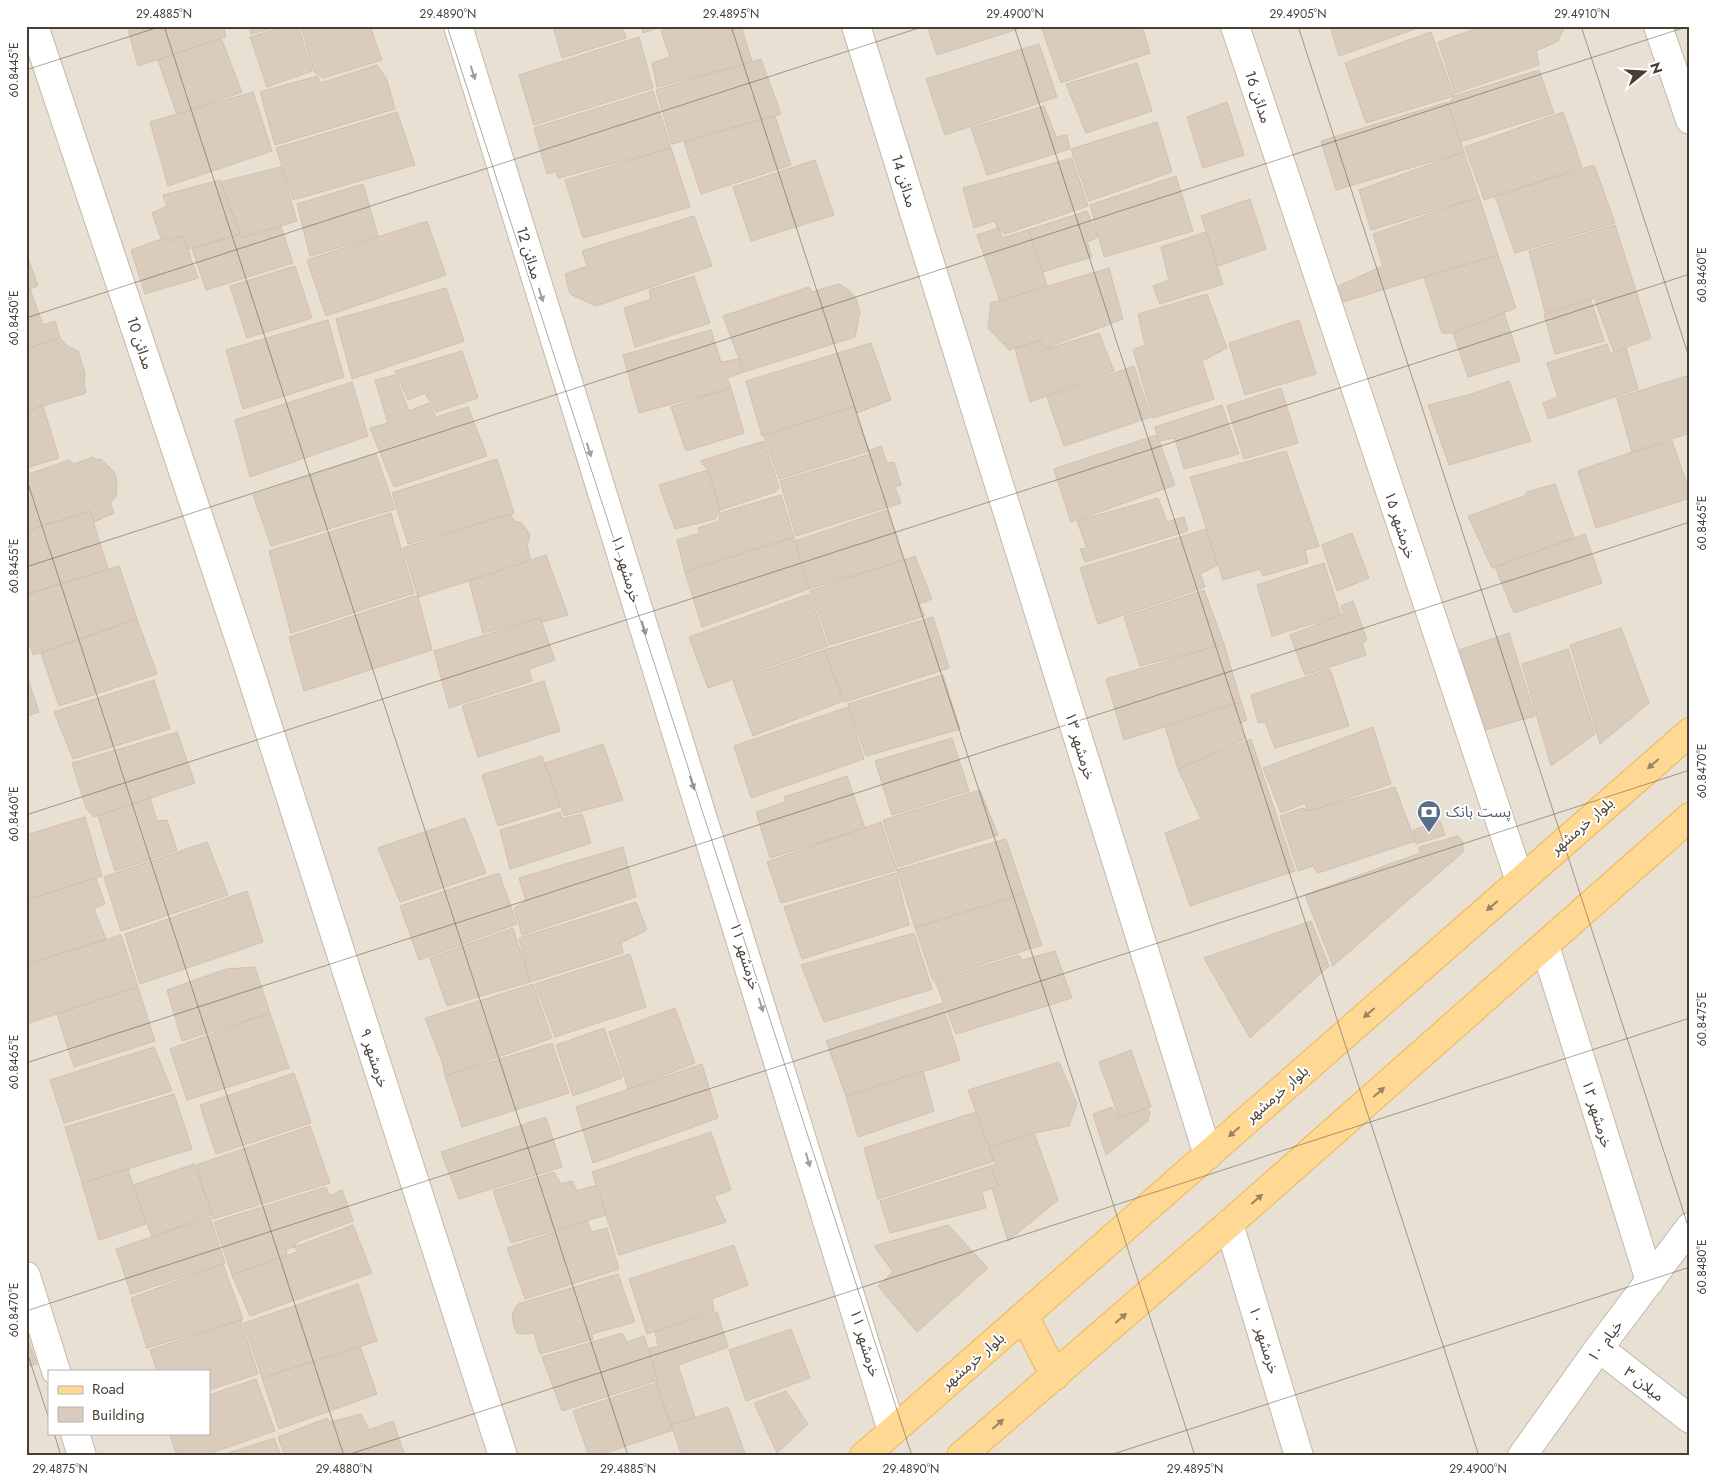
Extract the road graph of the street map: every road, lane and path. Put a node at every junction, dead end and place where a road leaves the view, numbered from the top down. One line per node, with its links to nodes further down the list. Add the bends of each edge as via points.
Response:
1 (34, 26): 10 (street, مدائن 10)
2 (458, 26): 9 (street, مدائن 12, one-way to 9)
3 (856, 26): 8 (street, مدائن 14)
4 (1235, 26): 7 (street, مدائن 16)
5 (1658, 26): 6 (street)
6 (1690, 120)
7 (1282, 168): 13 (street, خرمشهر ۱۵)
8 (953, 336): 15 (street, خرمشهر ۱۳)
9 (599, 481): 25 (street, خرمشهر ۱۱, one-way to 25)
10 (246, 660): 28 (street, خرمشهر ۹)
11 (1690, 732): 13 (main road, بلوار خرمشهر, one-way to 13)
12 (1690, 817): 14 (main road)
13 (1520, 881): 15 (main road, بلوار خرمشهر, one-way to 15)
14 (1545, 946): 16 (main road, one-way to 14); 19 (street, خرمشهر ۱۲)
15 (1208, 1155): 20 (main road, بلوار خرمشهر)
16 (1229, 1224): 23 (main road, one-way to 16); 31 (street, خرمشهر ۱۰)
17 (1689, 1230): 19 (street, خیام ۱۰)
18 (26, 1276): 22 (street)
19 (1650, 1281): 21 (street, خیام ۱۰)
20 (1024, 1316): 23 (main road); 25 (main road, بلوار خرمشهر)
21 (1599, 1348): 24 (street, میلان ۳); 32 (street, خیام ۱۰)
22 (56, 1370)
23 (1054, 1376): 30 (main road, one-way to 23)
24 (1690, 1420)
25 (892, 1431): 29 (main road, بلوار خرمشهر)
26 (75, 1434): 27 (street)
27 (82, 1456)
28 (502, 1456)
29 (864, 1456)
30 (961, 1456)
31 (1299, 1456)
32 (1522, 1456)

